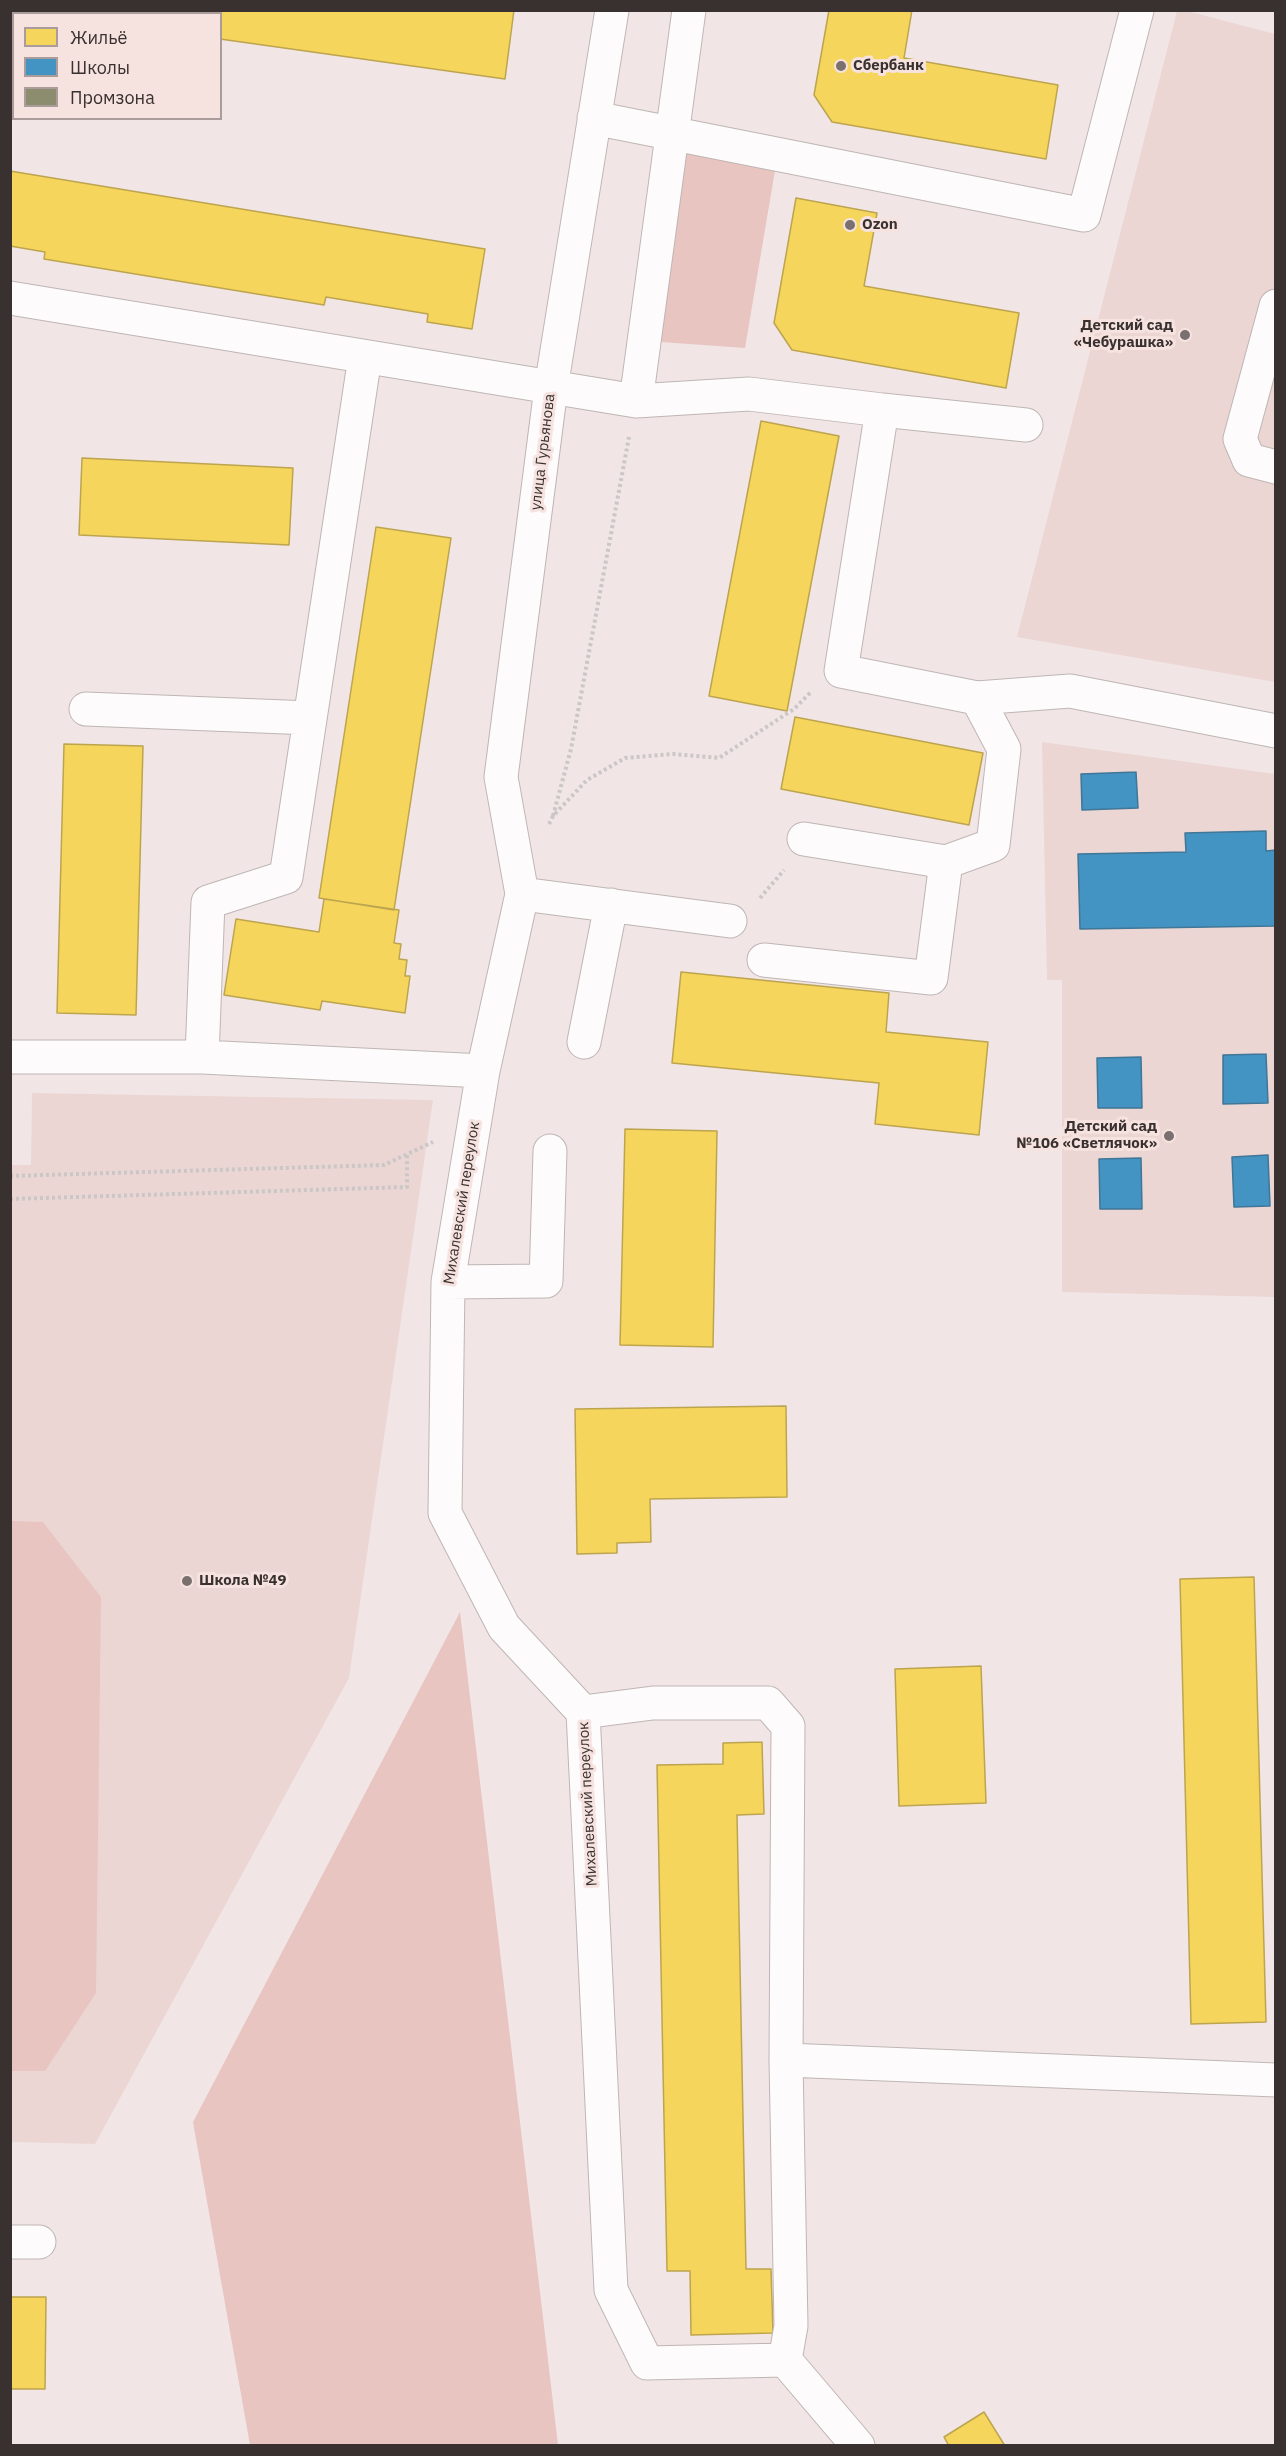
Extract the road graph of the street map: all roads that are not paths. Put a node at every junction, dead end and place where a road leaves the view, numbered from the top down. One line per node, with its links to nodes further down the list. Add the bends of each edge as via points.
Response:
1 (612, 10): 4 (street, улица Гурьянова)
2 (689, 10): 5 (street)
3 (1137, 10): 5 (street, via 1084,215)
4 (594, 118): 5 (street); 9 (street, улица Гурьянова)
5 (672, 134): 10 (street)
6 (10, 298): 8 (street)
7 (1275, 306): 13 (street, via 1240,439 1249,460)
8 (365, 357): 9 (street); 16 (street)
9 (551, 388): 10 (street); 20 (street, улица Гурьянова, via 501,777)
10 (636, 401): 11 (street, via 749,394)
11 (882, 410): 12 (street); 14 (street, via 841,671)
12 (1026, 425)
13 (1275, 467)
14 (977, 698): 17 (street, via 1070,691); 19 (street, via 1004,749 993,844)
15 (86, 709): 16 (street)
16 (310, 718): 26 (street, via 286,877 208,902)
17 (1275, 731)
18 (804, 839): 19 (street)
19 (946, 862): 23 (street, via 931,978)
20 (522, 894): 21 (street); 27 (street, Михалевский переулок)
21 (611, 905): 22 (street); 24 (street)
22 (729, 921)
23 (764, 960)
24 (584, 1042)
25 (10, 1057): 26 (street)
26 (202, 1057): 27 (street)
27 (483, 1071): 29 (street, Михалевский переулок)
28 (550, 1151): 29 (street, via 546,1281)
29 (448, 1282): 30 (street, Михалевский переулок, via 445,1513 504,1627)
30 (583, 1712): 31 (street, via 653,1703 768,1702 788,1726); 33 (street, Михалевский переулок, via 611,2290 647,2363)
31 (786, 2060): 32 (street); 33 (street, via 791,2326)
32 (1275, 2080)
33 (785, 2360): 34 (street)
34 (858, 2445)

